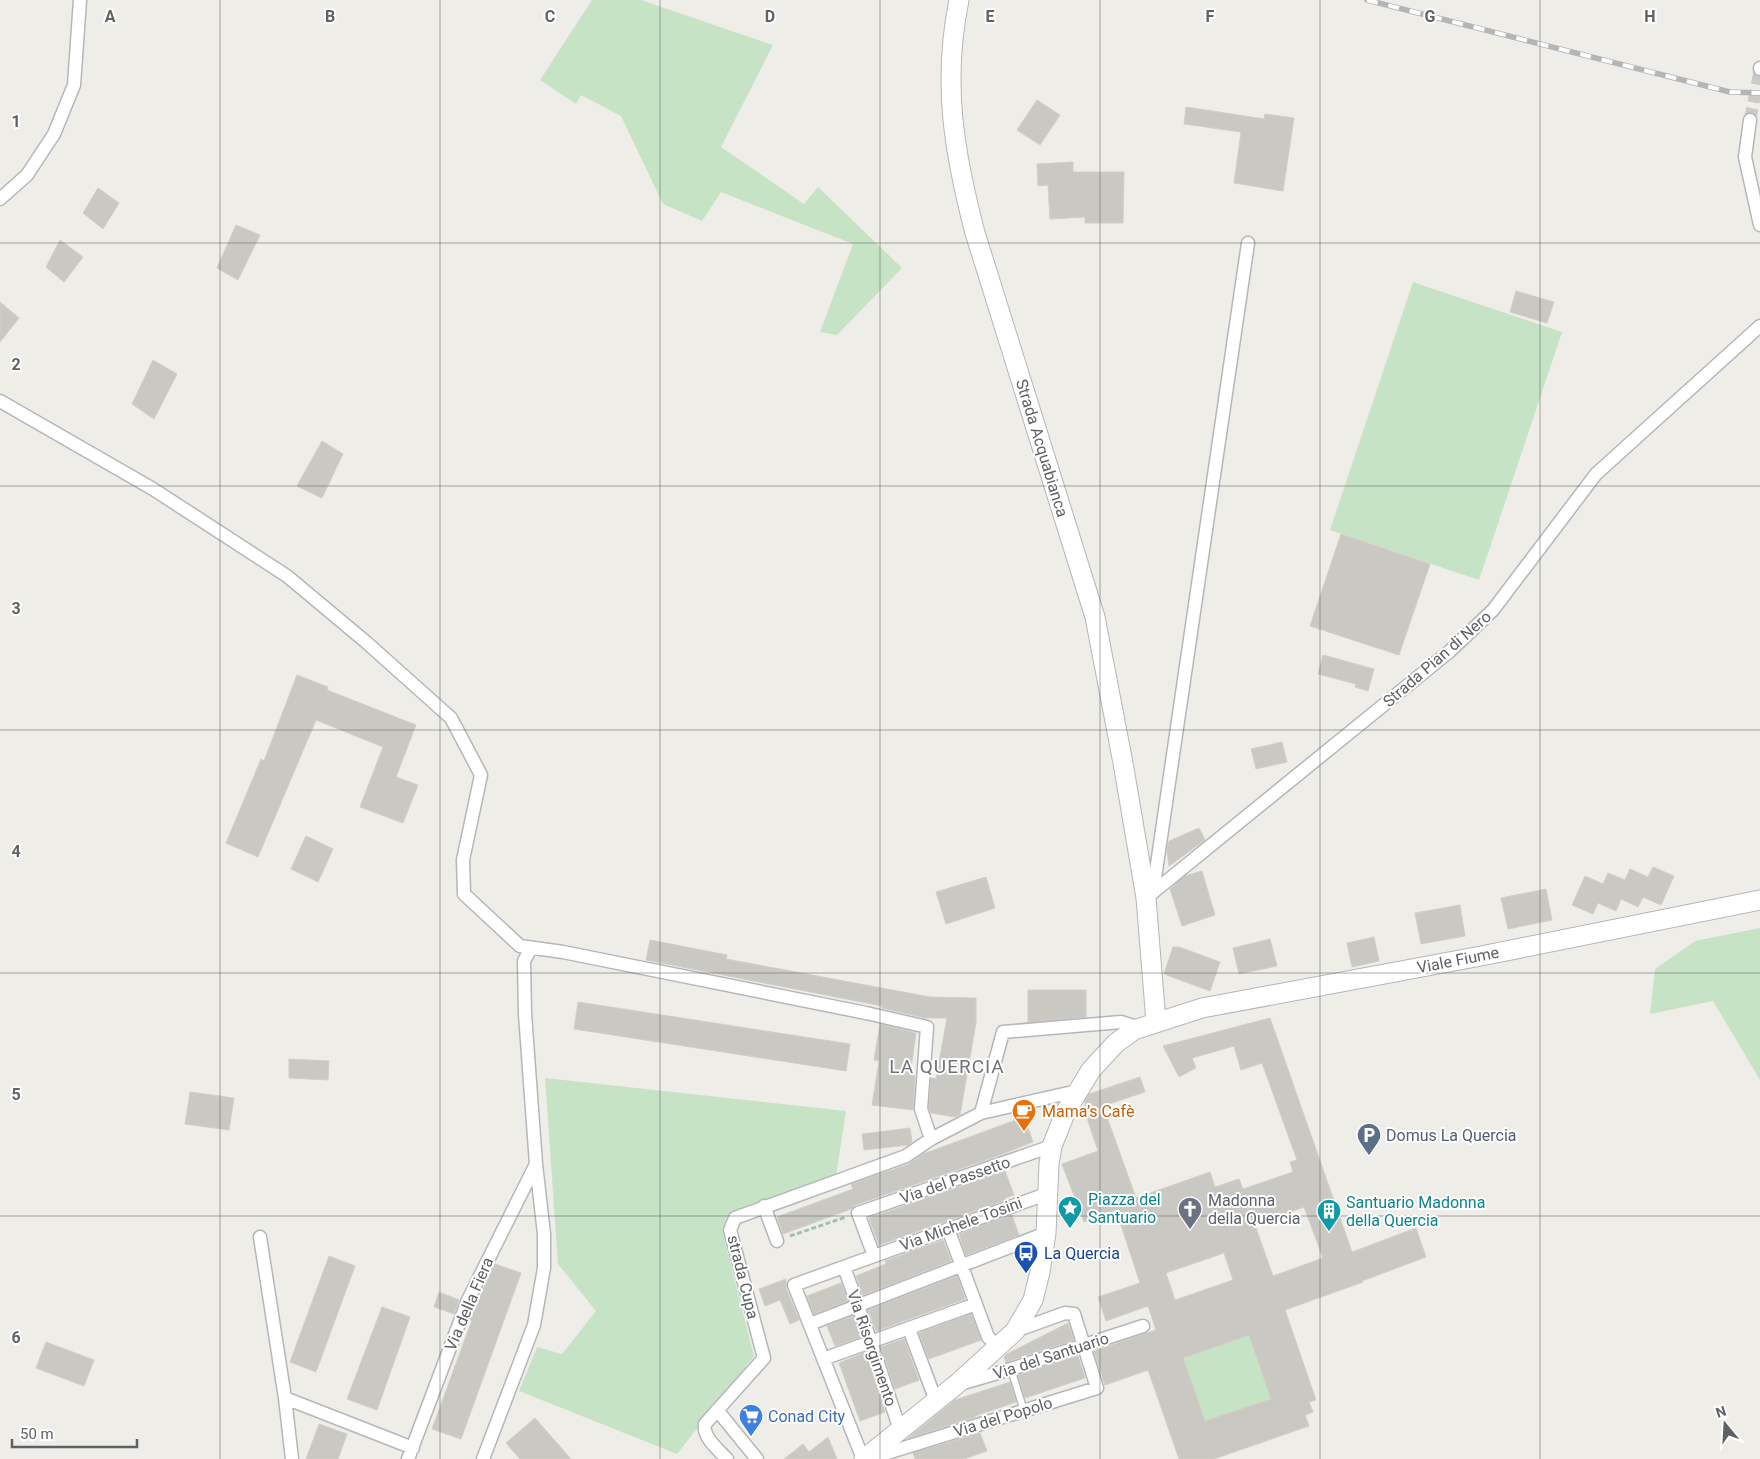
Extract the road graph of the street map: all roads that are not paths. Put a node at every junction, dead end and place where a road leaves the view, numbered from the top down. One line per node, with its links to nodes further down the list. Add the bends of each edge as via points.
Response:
1 (80, 0): 4 (street, via 74,84 54,134 27,175)
2 (959, 0): 9 (main road, Strada Acquabianca, via 950,79 953,130 962,181 975,233 1095,617)
3 (1750, 120): 5 (street, via 1745,157)
4 (0, 199)
5 (1760, 225)
6 (1248, 243): 9 (street, Strada Acquabianca, via 1155,878)
7 (1760, 326): 9 (street, Strada Pian di Nero, via 1596,474 1493,610 1450,652)
8 (0, 401): 11 (street, via 153,490 287,576 451,718 481,775 463,860 464,894 520,946)
9 (1146, 898): 12 (main road, Strada Acquabianca)
10 (1760, 900): 12 (main road, Viale Fiume, via 1202,1008)
11 (531, 948): 15 (street, via 927,1026 921,1109); 17 (street, via 524,961 525,1005)
12 (1148, 1025): 13 (main road, Via del Santuario, via 1134,1030 1116,1043); 14 (street, via 1121,1022 1003,1032)
13 (1077, 1091): 14 (street, strada Cupa); 16 (main road, Via del Santuario)
14 (981, 1113): 15 (street, strada Cupa)
15 (931, 1139): 19 (street, strada Cupa, via 906,1156)
16 (1052, 1146): 18 (main road, Via del Santuario); 24 (street, Via del Passetto, via 858,1213)
17 (536, 1164): 44 (street, Via della Fiera, via 468,1300); 46 (street, via 544,1268 534,1325)
18 (1048, 1193): 20 (street, Via Michele Tosini); 21 (main road, Via del Santuario)
19 (764, 1206): 23 (street); 41 (street, strada Cupa, via 735,1218 730,1230 764,1358)
20 (948, 1229): 24 (street, Via Michele Tosini); 25 (street)
21 (1046, 1232): 25 (street); 32 (main road, Via del Santuario, via 1033,1300)
22 (260, 1237): 39 (street)
23 (777, 1241)
24 (874, 1256): 26 (street, Via Michele Tosini)
25 (961, 1266): 27 (street); 28 (street)
26 (844, 1267): 28 (street, Via Risorgimento); 29 (street, Via Michele Tosini, via 794,1285)
27 (976, 1304): 31 (street); 35 (street, via 988,1337)
28 (858, 1306): 29 (street); 33 (street, Via Risorgimento)
29 (810, 1324): 36 (street)
30 (1144, 1326): 34 (street, Via del Santuario)
31 (909, 1329): 33 (street); 40 (street)
32 (1015, 1331): 34 (street, via 1066,1313 1074,1314); 35 (main road, Via del Santuario)
33 (871, 1342): 36 (street); 43 (street, Via Risorgimento)
34 (1084, 1346): 37 (street, Via del Santuario); 42 (street, Via del Popolo, via 1097,1388)
35 (999, 1347): 38 (main road, Via del Santuario)
36 (823, 1359): 49 (street)
37 (1011, 1370): 38 (street, Via del Santuario); 42 (lane)
38 (957, 1384): 40 (main road, Via del Santuario)
39 (285, 1398): 44 (street, Via della Fiera); 45 (street)
40 (936, 1401): 43 (main road, Via del Santuario)
41 (717, 1410): 47 (street, via 704,1428 708,1438); 48 (street)
42 (1024, 1411): 49 (street, Via del Popolo)
43 (897, 1432): 49 (main road, Via del Santuario)
44 (410, 1454)
45 (292, 1459)
46 (483, 1459)
47 (727, 1459)
48 (756, 1459)
49 (864, 1459)

